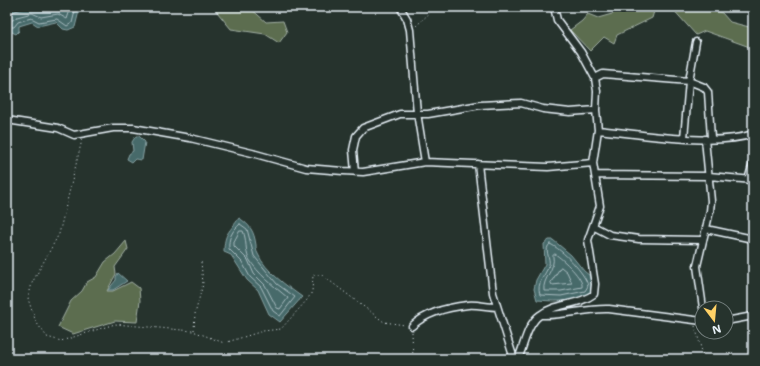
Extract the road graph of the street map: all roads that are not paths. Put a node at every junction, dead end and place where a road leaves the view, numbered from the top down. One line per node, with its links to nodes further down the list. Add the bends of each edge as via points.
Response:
1 (400, 7): 7 (street, via 410,30)
2 (554, 7): 4 (street, via 558,20 581,52)
3 (696, 42): 5 (street)
4 (595, 78): 5 (street, via 603,74); 6 (street)
5 (689, 81): 11 (street); 12 (street, via 704,87 708,92)
6 (596, 110): 7 (street, via 570,112 521,103 480,105 428,114); 9 (street)
7 (417, 113): 13 (street); 17 (street, via 400,114 363,128 356,136 353,150)
8 (7, 120): 17 (street, via 58,128 74,135 113,128 133,128 213,144 306,168)
9 (598, 130): 11 (street); 14 (street)
10 (753, 134): 12 (street)
11 (684, 138): 12 (street)
12 (708, 139): 19 (street)
13 (425, 162): 16 (street); 17 (street)
14 (593, 163): 16 (street, via 548,167); 18 (street)
15 (753, 163): 20 (street)
16 (478, 164): 26 (street, via 490,277)
17 (354, 172)
18 (595, 175): 19 (street); 21 (street, via 600,206)
19 (709, 176): 20 (street); 22 (street, via 711,201)
20 (751, 180)
21 (593, 226): 24 (street, via 610,235); 27 (street, via 588,240 596,284 594,294 586,300)
22 (706, 229): 23 (street); 24 (street)
23 (753, 239)
24 (702, 240): 25 (street, via 697,266)
25 (702, 300)
26 (497, 307): 31 (street, via 468,305 432,313); 32 (street)
27 (540, 315): 29 (street, via 609,309); 33 (street, via 531,327)
28 (753, 316): 30 (street)
29 (694, 320)
30 (734, 320)
31 (412, 326)
32 (514, 359)
33 (518, 359)

